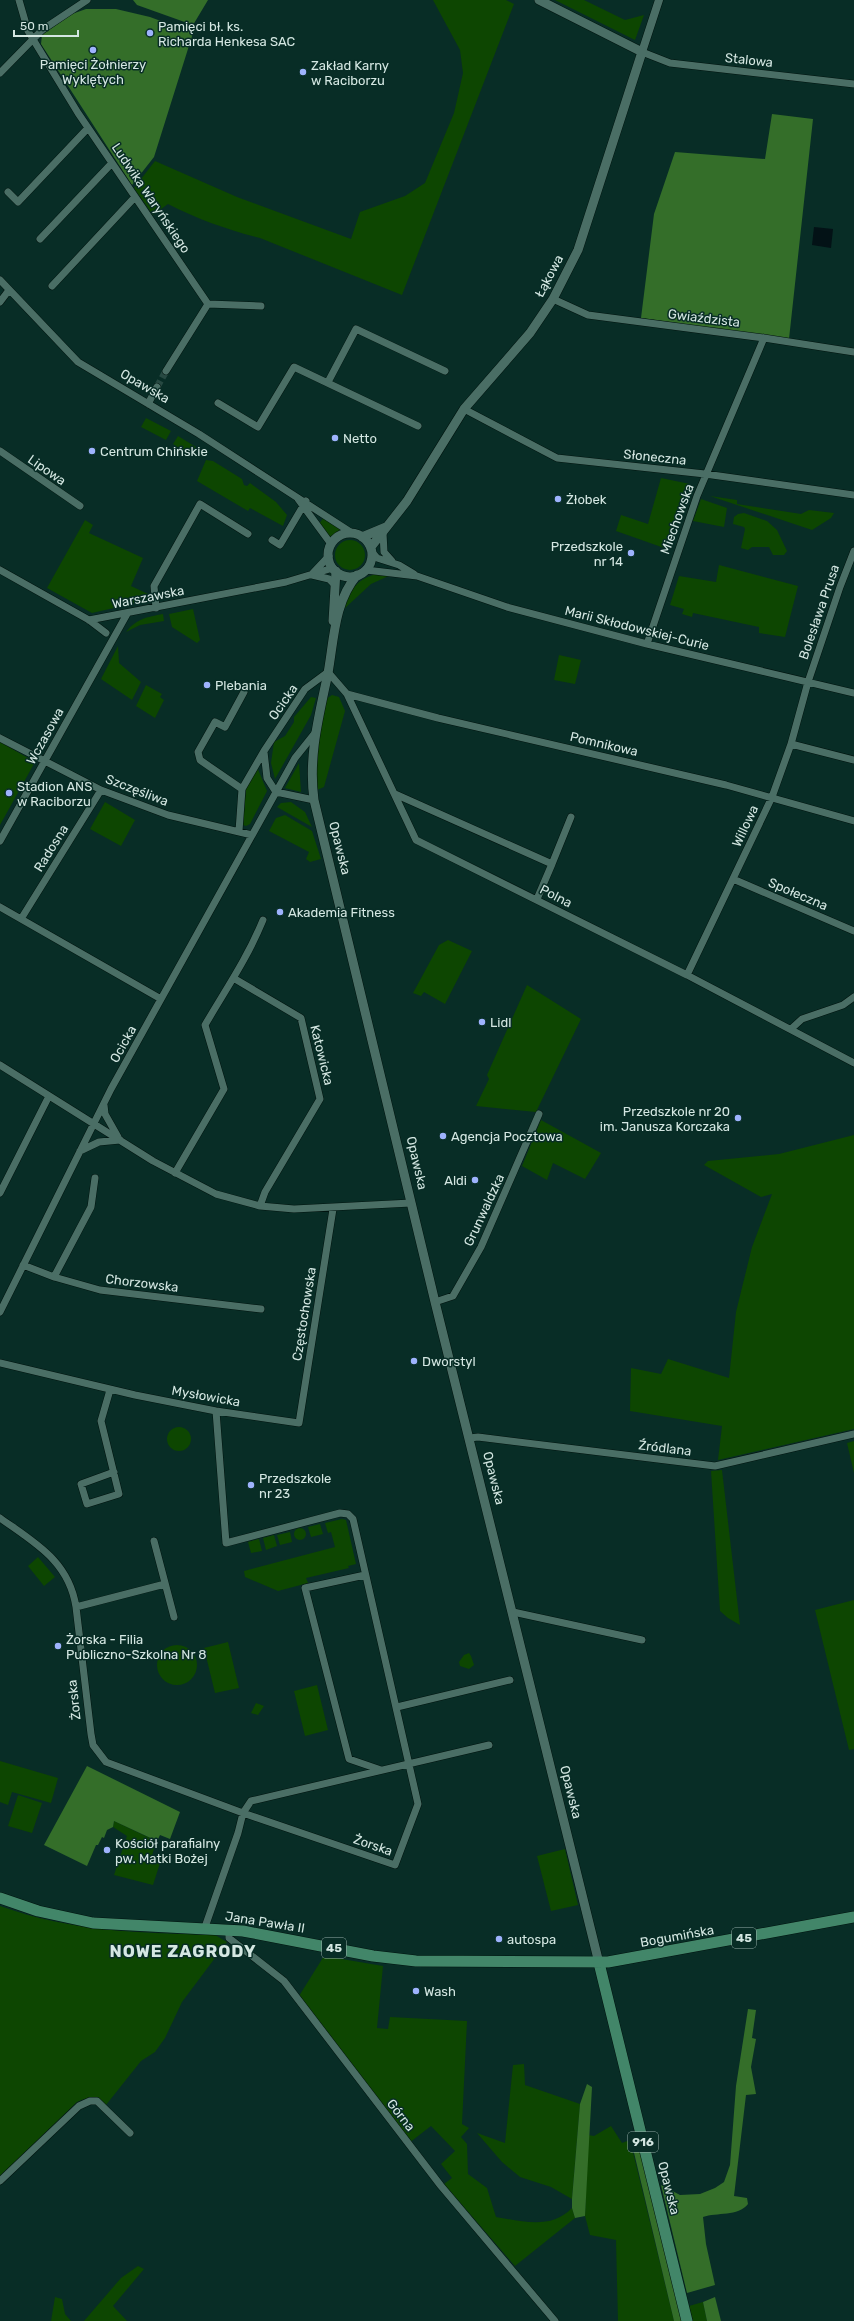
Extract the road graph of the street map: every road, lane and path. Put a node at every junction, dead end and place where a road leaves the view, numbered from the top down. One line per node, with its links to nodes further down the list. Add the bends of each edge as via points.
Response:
1 (19, 0): 5 (street, Ludwika Waryńskiego)
2 (87, 0): 5 (street)
3 (539, 0): 6 (main road)
4 (659, 0): 6 (street, Łąkowa)
5 (32, 39): 7 (street); 9 (street, Ludwika Waryńskiego)
6 (642, 52): 8 (street, Stalowa, via 670,63); 17 (main road, Łąkowa, via 578,250)
7 (0, 73)
8 (854, 84)
9 (88, 128): 10 (street, Ludwika Waryńskiego); 11 (street, via 18,202)
10 (112, 163): 12 (street, Ludwika Waryńskiego); 13 (street)
11 (8, 192)
12 (135, 197): 15 (street); 19 (street, Ludwika Waryńskiego)
13 (40, 239)
14 (0, 280): 16 (street, Opawska)
15 (52, 286)
16 (9, 290): 18 (street); 28 (street, Opawska, via 78,362)
17 (553, 299): 21 (street, Gwiaździsta, via 588,315); 29 (main road, Łąkowa, via 530,333)
18 (0, 302)
19 (208, 304): 20 (street); 23 (street)
20 (261, 306)
21 (764, 338): 22 (street, Gwiaździsta); 32 (street, Miechowska)
22 (854, 352)
23 (166, 371)
24 (445, 372): 25 (street, via 356,329)
25 (328, 382): 27 (street, via 294,368 258,427); 30 (street)
26 (157, 387): 28 (street)
27 (218, 403)
28 (148, 404): 34 (street, Opawska, via 295,494)
29 (464, 408): 32 (street, Słoneczna, via 557,458); 36 (main road, Łąkowa, via 407,501)
30 (418, 426)
31 (0, 451): 35 (street, Lipowa)
32 (705, 474): 33 (street, Słoneczna); 62 (street, Miechowska, via 679,544)
33 (854, 495)
34 (304, 503): 37 (street, Opawska); 40 (street, via 280,545); 41 (street, Opawska)
35 (80, 506)
36 (386, 529): 39 (main road); 42 (main road, Łąkowa); 45 (street, Marii Skłodowskiej-Curie, via 384,552)
37 (352, 533): 39 (main road); 41 (main road, via 340,536)
38 (248, 534): 53 (street, via 200,504 154,586)
39 (362, 536): 42 (main road)
40 (272, 540)
41 (331, 544): 44 (main road)
42 (371, 550): 45 (street, Marii Skłodowskiej-Curie, via 377,558); 48 (main road, via 371,561)
43 (854, 551): 64 (street, Bolesława Prusa)
44 (329, 556): 46 (main road); 49 (street)
45 (399, 565): 51 (street, Marii Skłodowskiej-Curie)
46 (335, 569): 49 (street, Warszawska); 50 (main road, via 346,576); 52 (main road, Opawska)
47 (0, 570): 57 (street)
48 (366, 570): 50 (main road); 51 (street, Marii Skłodowskiej-Curie)
49 (311, 575): 52 (street, via 329,579); 53 (street, Warszawska)
50 (357, 575): 60 (main road, Opawska, via 345,591)
51 (418, 576): 62 (street, Marii Skłodowskiej-Curie, via 507,607)
52 (334, 584): 60 (main road, Opawska)
53 (156, 608): 54 (street, Warszawska)
54 (127, 614): 55 (street, Warszawska); 58 (street, Wczasowa)
55 (113, 617): 56 (street, Warszawska); 58 (street)
56 (103, 618): 57 (street, Warszawska); 59 (street)
57 (89, 620): 59 (street)
58 (116, 632): 61 (street, Wczasowa)
59 (106, 633): 61 (street)
60 (333, 638): 63 (main road, Opawska)
61 (110, 643): 73 (street, Wczasowa)
62 (647, 644): 64 (street, Marii Skłodowskiej-Curie)
63 (328, 672): 67 (street, Polna); 68 (main road, Opawska); 71 (street, Ocicka, via 305,689)
64 (808, 682): 66 (street, Marii Skłodowskiej-Curie); 70 (street, Willowa)
65 (244, 692): 74 (street, via 225,727 215,722 198,752 200,760)
66 (854, 693)
67 (347, 694): 77 (street, Polna); 78 (street, Pomnikowa)
68 (315, 733): 76 (street, Ocicka, via 295,758); 79 (main road, Opawska, via 311,766)
69 (0, 738): 73 (street, Szczęśliwa)
70 (791, 744): 72 (street); 78 (street, Willowa)
71 (264, 751): 74 (street, Ocicka); 76 (street, via 267,778)
72 (854, 760)
73 (45, 762): 75 (street, Szczęśliwa); 84 (street, Wczasowa)
74 (242, 789): 82 (street, Ocicka)
75 (101, 790): 82 (street, Szczęśliwa, via 168,815); 89 (street, Radosna)
76 (276, 792): 79 (street); 83 (street, Ocicka)
77 (395, 794): 85 (street); 87 (street, Polna, via 416,840)
78 (772, 797): 81 (street, Pomnikowa); 86 (street, Willowa)
79 (314, 800): 108 (main road, Opawska)
80 (571, 818): 85 (street)
81 (854, 821)
82 (239, 831): 83 (street, Szczęśliwa)
83 (252, 835): 95 (street, Ocicka)
84 (0, 841)
85 (552, 864): 87 (street)
86 (733, 879): 91 (street, Społeczna); 92 (street, Willowa)
87 (537, 899): 92 (street, Polna)
88 (0, 907): 89 (street)
89 (21, 919): 95 (street)
90 (263, 920): 93 (street)
91 (854, 931)
92 (688, 975): 96 (street, Polna)
93 (235, 979): 105 (street, via 206,1025 224,1089); 109 (street, Katowicka, via 301,1018 320,1099 265,1192)
94 (854, 997): 96 (street, via 843,1004 802,1019)
95 (161, 999): 100 (street, Ocicka)
96 (791, 1029): 97 (street, Polna)
97 (854, 1063)
98 (0, 1065): 99 (street)
99 (49, 1096): 102 (street); 107 (street)
100 (105, 1103): 102 (street, Ocicka); 103 (street, via 105,1114)
101 (539, 1114): 113 (street, Grunwaldzka, via 481,1247 452,1296)
102 (95, 1124): 103 (street); 104 (street, Ocicka)
103 (120, 1140): 104 (street, via 99,1142); 105 (street)
104 (80, 1151): 111 (street, Ocicka)
105 (175, 1173): 109 (street, via 216,1194)
106 (95, 1178): 112 (street, via 92,1207)
107 (0, 1193)
108 (412, 1203): 110 (street); 113 (main road, Opawska)
109 (260, 1206): 110 (street)
110 (333, 1209): 119 (street, Częstochowska)
111 (23, 1264): 112 (street, Chorzowska); 115 (street, Ocicka)
112 (54, 1278): 114 (street, Chorzowska, via 100,1290)
113 (435, 1302): 121 (main road, Opawska)
114 (261, 1309)
115 (0, 1312)
116 (0, 1363): 117 (street, Mysłowicka)
117 (110, 1390): 118 (street, Mysłowicka); 122 (street, via 101,1421)
118 (216, 1411): 119 (street, Mysłowicka); 125 (street, Żorska, via 226,1543 345,1513 352,1519)
119 (299, 1423)
120 (854, 1434): 121 (street, Źródlana, via 715,1466)
121 (470, 1438): 128 (main road, Opawska)
122 (114, 1472): 122 (street, via 119,1494 87,1504 82,1484)
123 (0, 1518): 127 (street, Żorska, via 53,1557 67,1578 74,1594)
124 (154, 1541): 126 (street)
125 (365, 1575): 132 (street, Żorska); 135 (street, via 305,1588 349,1759)
126 (165, 1584): 127 (street); 129 (street)
127 (76, 1608): 136 (street, Żorska, via 89,1724 93,1745 101,1756 114,1765)
128 (513, 1612): 130 (street); 141 (main road, Opawska)
129 (174, 1618)
130 (642, 1640)
131 (510, 1680): 132 (street)
132 (397, 1707): 134 (street, Żorska)
133 (489, 1745): 134 (street)
134 (410, 1764): 135 (street); 136 (street, Żorska, via 418,1808 395,1865)
135 (382, 1770): 136 (street, via 251,1801)
136 (242, 1813): 139 (street, via 238,1833)
137 (0, 1898): 139 (main road, Jana Pawła II / 45, via 43,1913 93,1922)
138 (854, 1917): 141 (main road, Bogumińska / 45, via 663,1954)
139 (205, 1928): 140 (main road, Jana Pawła II / 45)
140 (228, 1929): 141 (main road, Jana Pawła II / 45, via 402,1960); 144 (street, Górna, via 228,1938 284,1981 436,2180)
141 (599, 1963): 145 (main road, Opawska / 916)
142 (130, 2133): 143 (street, via 97,2102 87,2102 79,2106)
143 (0, 2181)
144 (555, 2321)
145 (687, 2321)

